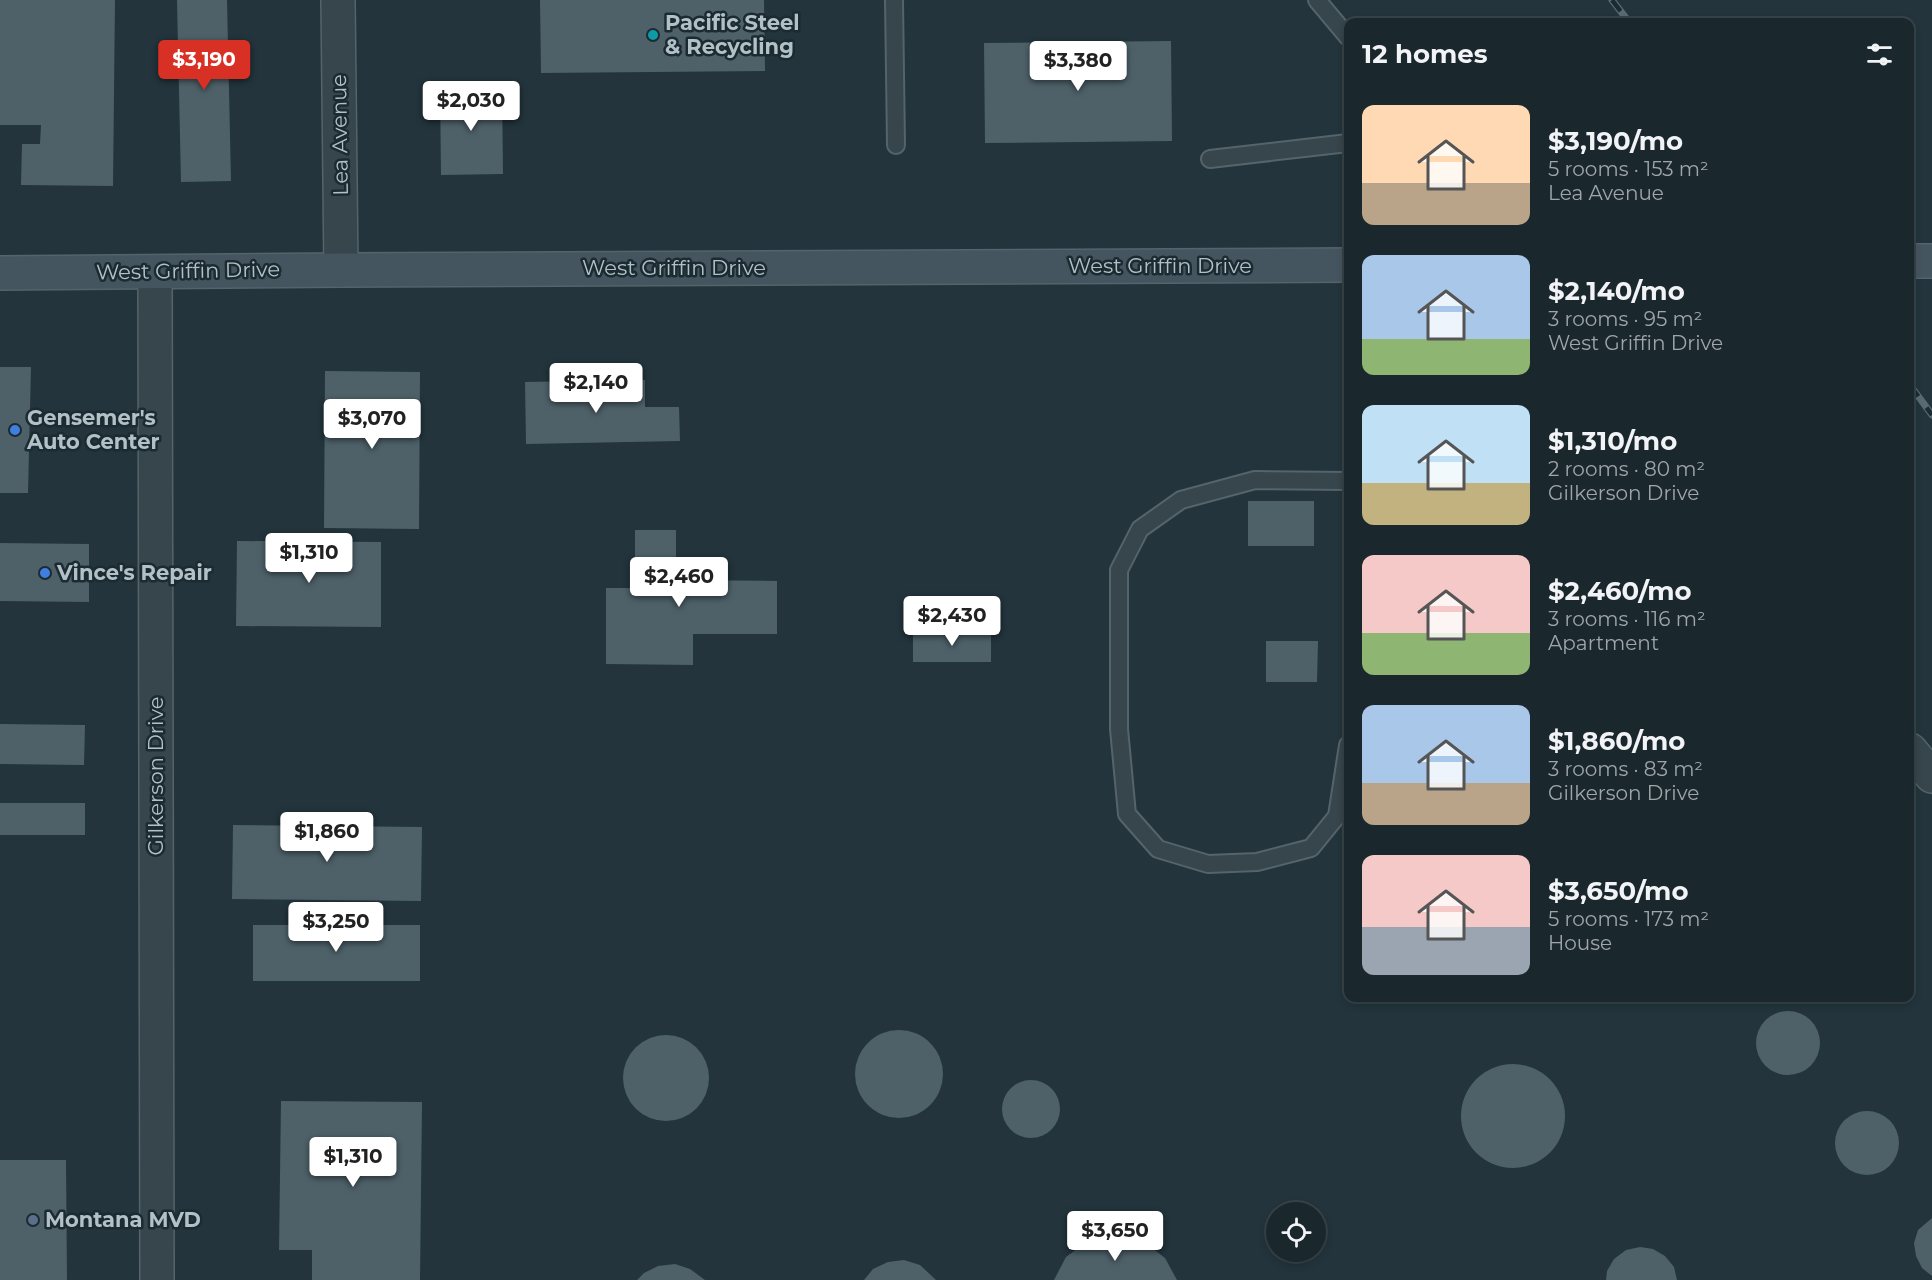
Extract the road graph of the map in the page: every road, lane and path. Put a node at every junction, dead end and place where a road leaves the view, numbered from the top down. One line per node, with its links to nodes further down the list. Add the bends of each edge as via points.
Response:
1 (338, 0): 11 (street, Lea Avenue)
2 (894, 0): 6 (lane)
3 (1317, 0): 4 (lane)
4 (1344, 32)
5 (1344, 142): 7 (lane)
6 (896, 146)
7 (1210, 159)
8 (1914, 261): 9 (main road)
9 (1932, 261)
10 (1344, 265): 11 (main road, West Griffin Drive)
11 (341, 270): 12 (main road, West Griffin Drive)
12 (155, 272): 13 (main road, West Griffin Drive); 18 (street, Gilkerson Drive)
13 (0, 273)
14 (1344, 481): 16 (lane, via 1256,480 1181,500 1140,529 1119,570 1119,729 1127,814 1158,849 1208,864 1257,862 1311,848 1337,816)
15 (1914, 755): 17 (street)
16 (1344, 771)
17 (1932, 776)
18 (157, 1280)

